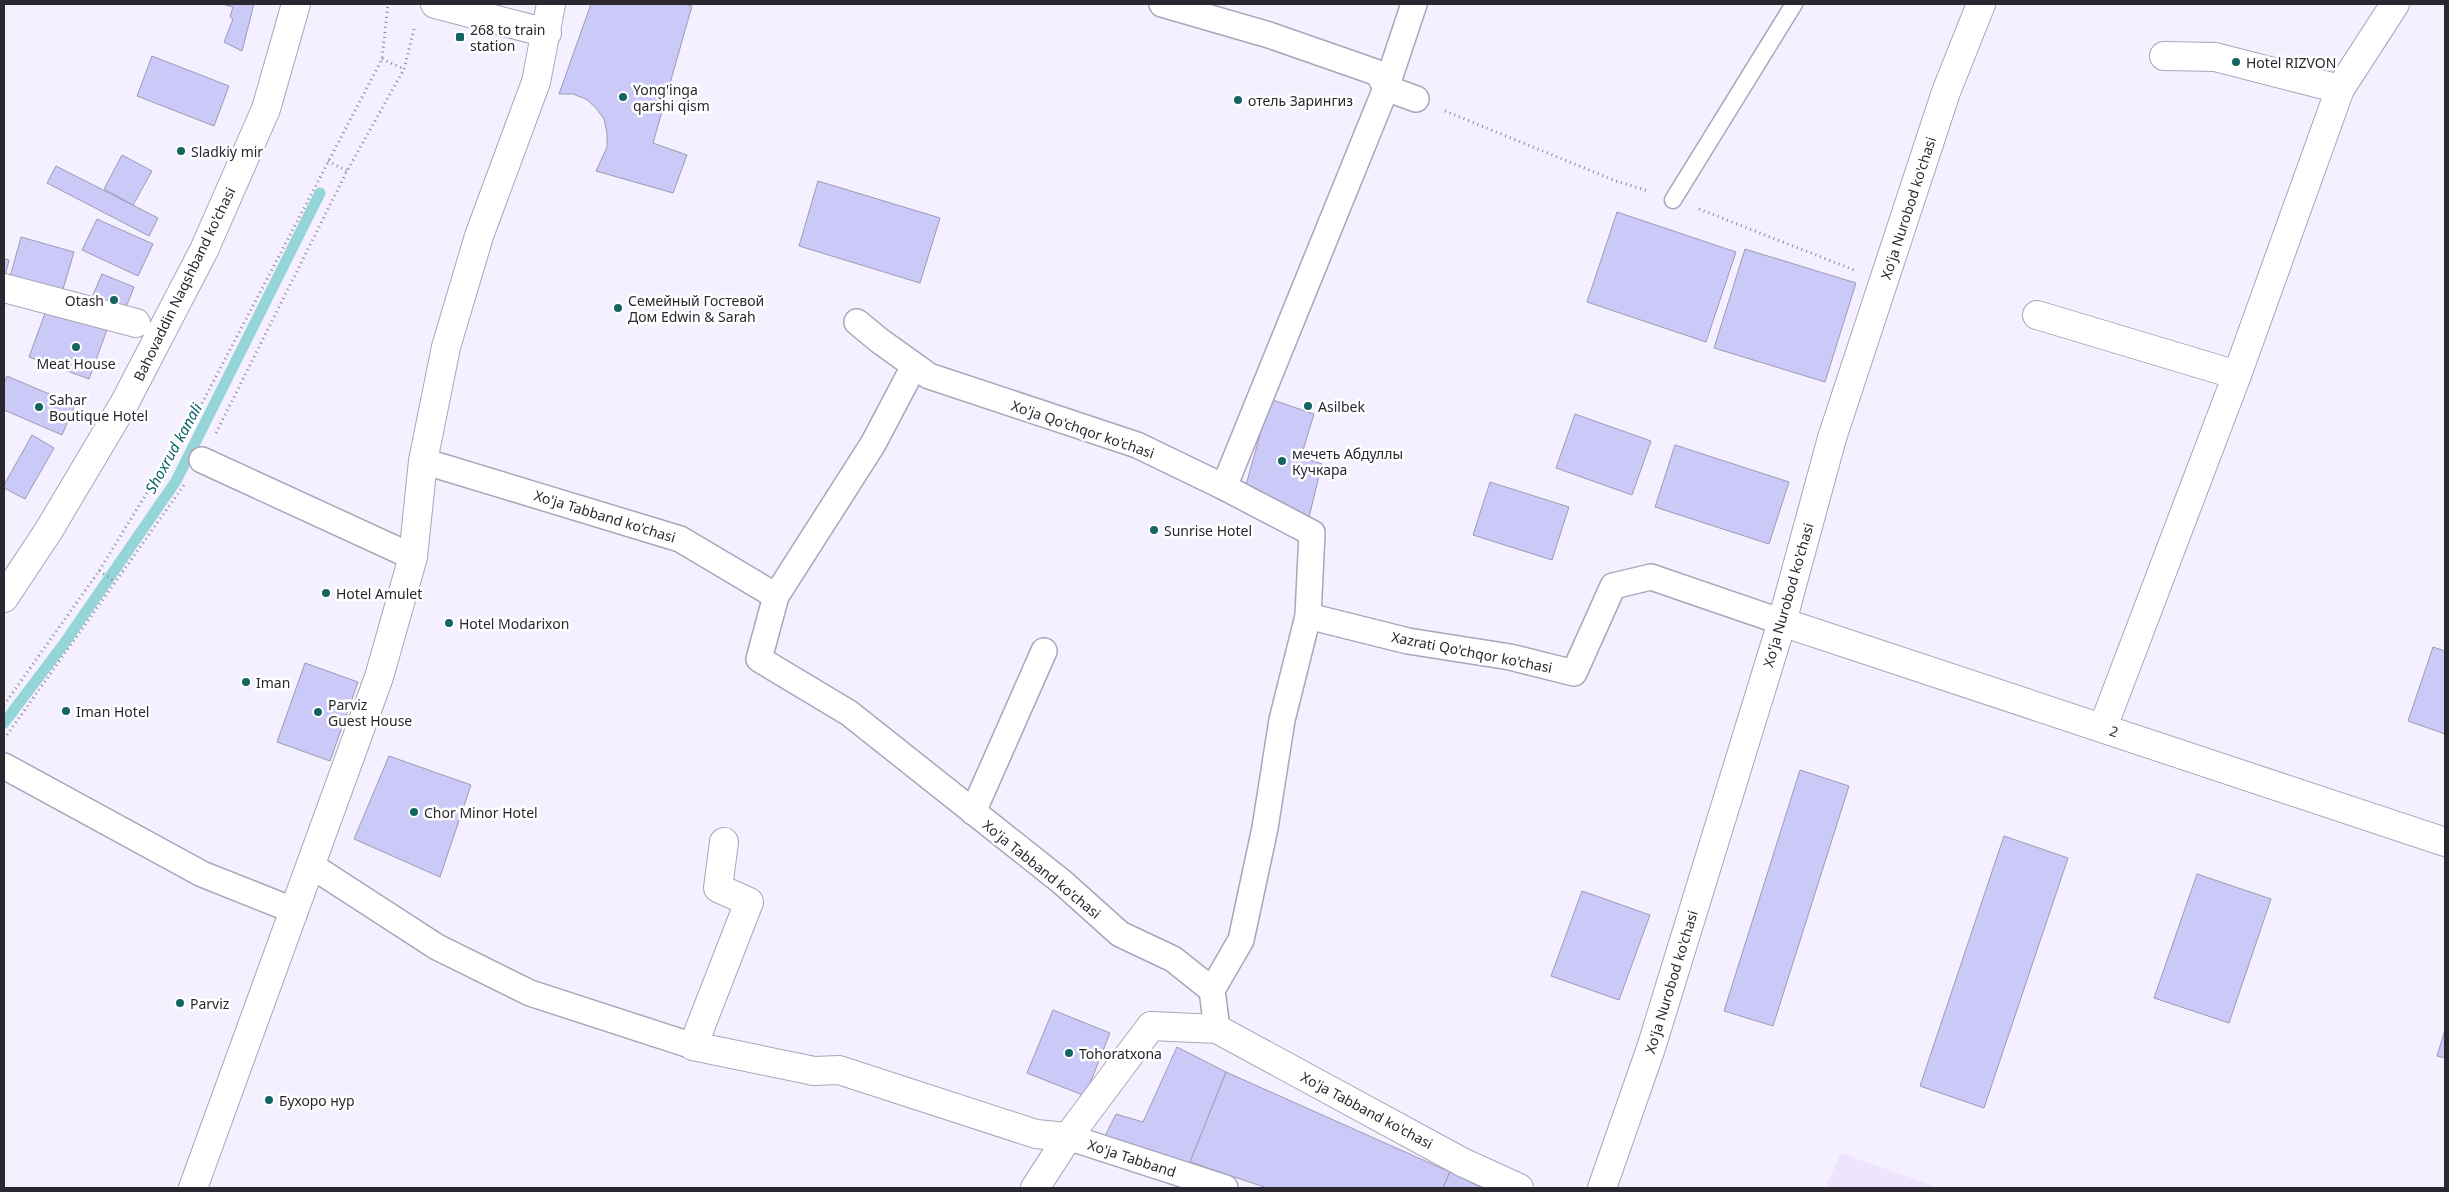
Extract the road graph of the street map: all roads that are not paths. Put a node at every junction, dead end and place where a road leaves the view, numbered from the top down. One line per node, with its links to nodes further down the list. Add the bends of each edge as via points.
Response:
1 (296, 4): 26 (street, Bahovaddin Naqshband ko'chasi, via 266,109 204,250 125,402 49,530)
2 (435, 4): 9 (street)
3 (551, 4): 9 (street)
4 (1162, 4): 11 (street, via 1269,35 1378,73)
5 (1414, 4): 11 (street)
6 (1794, 4): 14 (lane)
7 (1981, 4): 28 (street, Xo'ja Nurobod ko'chasi, via 1946,92 1832,438)
8 (2395, 4): 12 (street)
9 (547, 33): 22 (street, via 536,82 479,236 446,347)
10 (2164, 56): 12 (street, via 2215,57)
11 (1386, 88): 13 (street); 23 (street)
12 (2340, 89): 20 (street)
13 (1416, 99)
14 (1673, 200)
15 (4, 288): 18 (street)
16 (2037, 315): 20 (street)
17 (857, 322): 19 (street, Xo'ja Qo'chqor ko'chasi)
18 (136, 324)
19 (914, 366): 23 (street, Xo'ja Qo'chqor ko'chasi, via 938,379 1136,445); 25 (street, via 873,444)
20 (2236, 375): 30 (street)
21 (202, 460): 24 (street)
22 (423, 461): 24 (street); 25 (street, Xo'ja Tabband ko'chasi, via 680,539)
23 (1224, 487): 27 (street, Xo'ja Qo'chqor ko'chasi, via 1312,534)
24 (413, 557): 35 (street, via 379,677)
25 (776, 596): 32 (street, Xo'ja Tabband ko'chasi, via 759,659 849,713)
26 (4, 598)
27 (1308, 616): 28 (street, Xazrati Qo'chqor ko'chasi, via 1408,641 1510,657 1574,673 1612,586 1651,576); 37 (street, via 1282,720 1265,828 1241,940)
28 (1782, 622): 30 (street, 2); 45 (street, Xo'ja Nurobod ko'chasi, via 1651,1048)
29 (1044, 650): 32 (street, Xo'ja Tabband ko'chasi)
30 (2103, 727): 34 (street, 2)
31 (4, 766): 36 (street, via 202,874)
32 (973, 812): 37 (street, Xo'ja Tabband ko'chasi, via 1062,882 1120,934 1173,959)
33 (724, 842): 39 (street, via 718,888 749,902)
34 (2445, 842)
35 (312, 866): 36 (street); 39 (street, via 437,948 530,993)
36 (295, 911): 41 (street)
37 (1212, 990): 38 (street)
38 (1217, 1029): 40 (street, via 1151,1026); 44 (street, Xo'ja Tabband ko'chasi, via 1462,1162)
39 (693, 1046): 40 (street, via 814,1071 839,1070 1036,1134)
40 (1068, 1137): 42 (street); 43 (street, Xo'ja Tabband)
41 (193, 1188)
42 (1035, 1188)
43 (1226, 1188)
44 (1519, 1188)
45 (1602, 1188)

